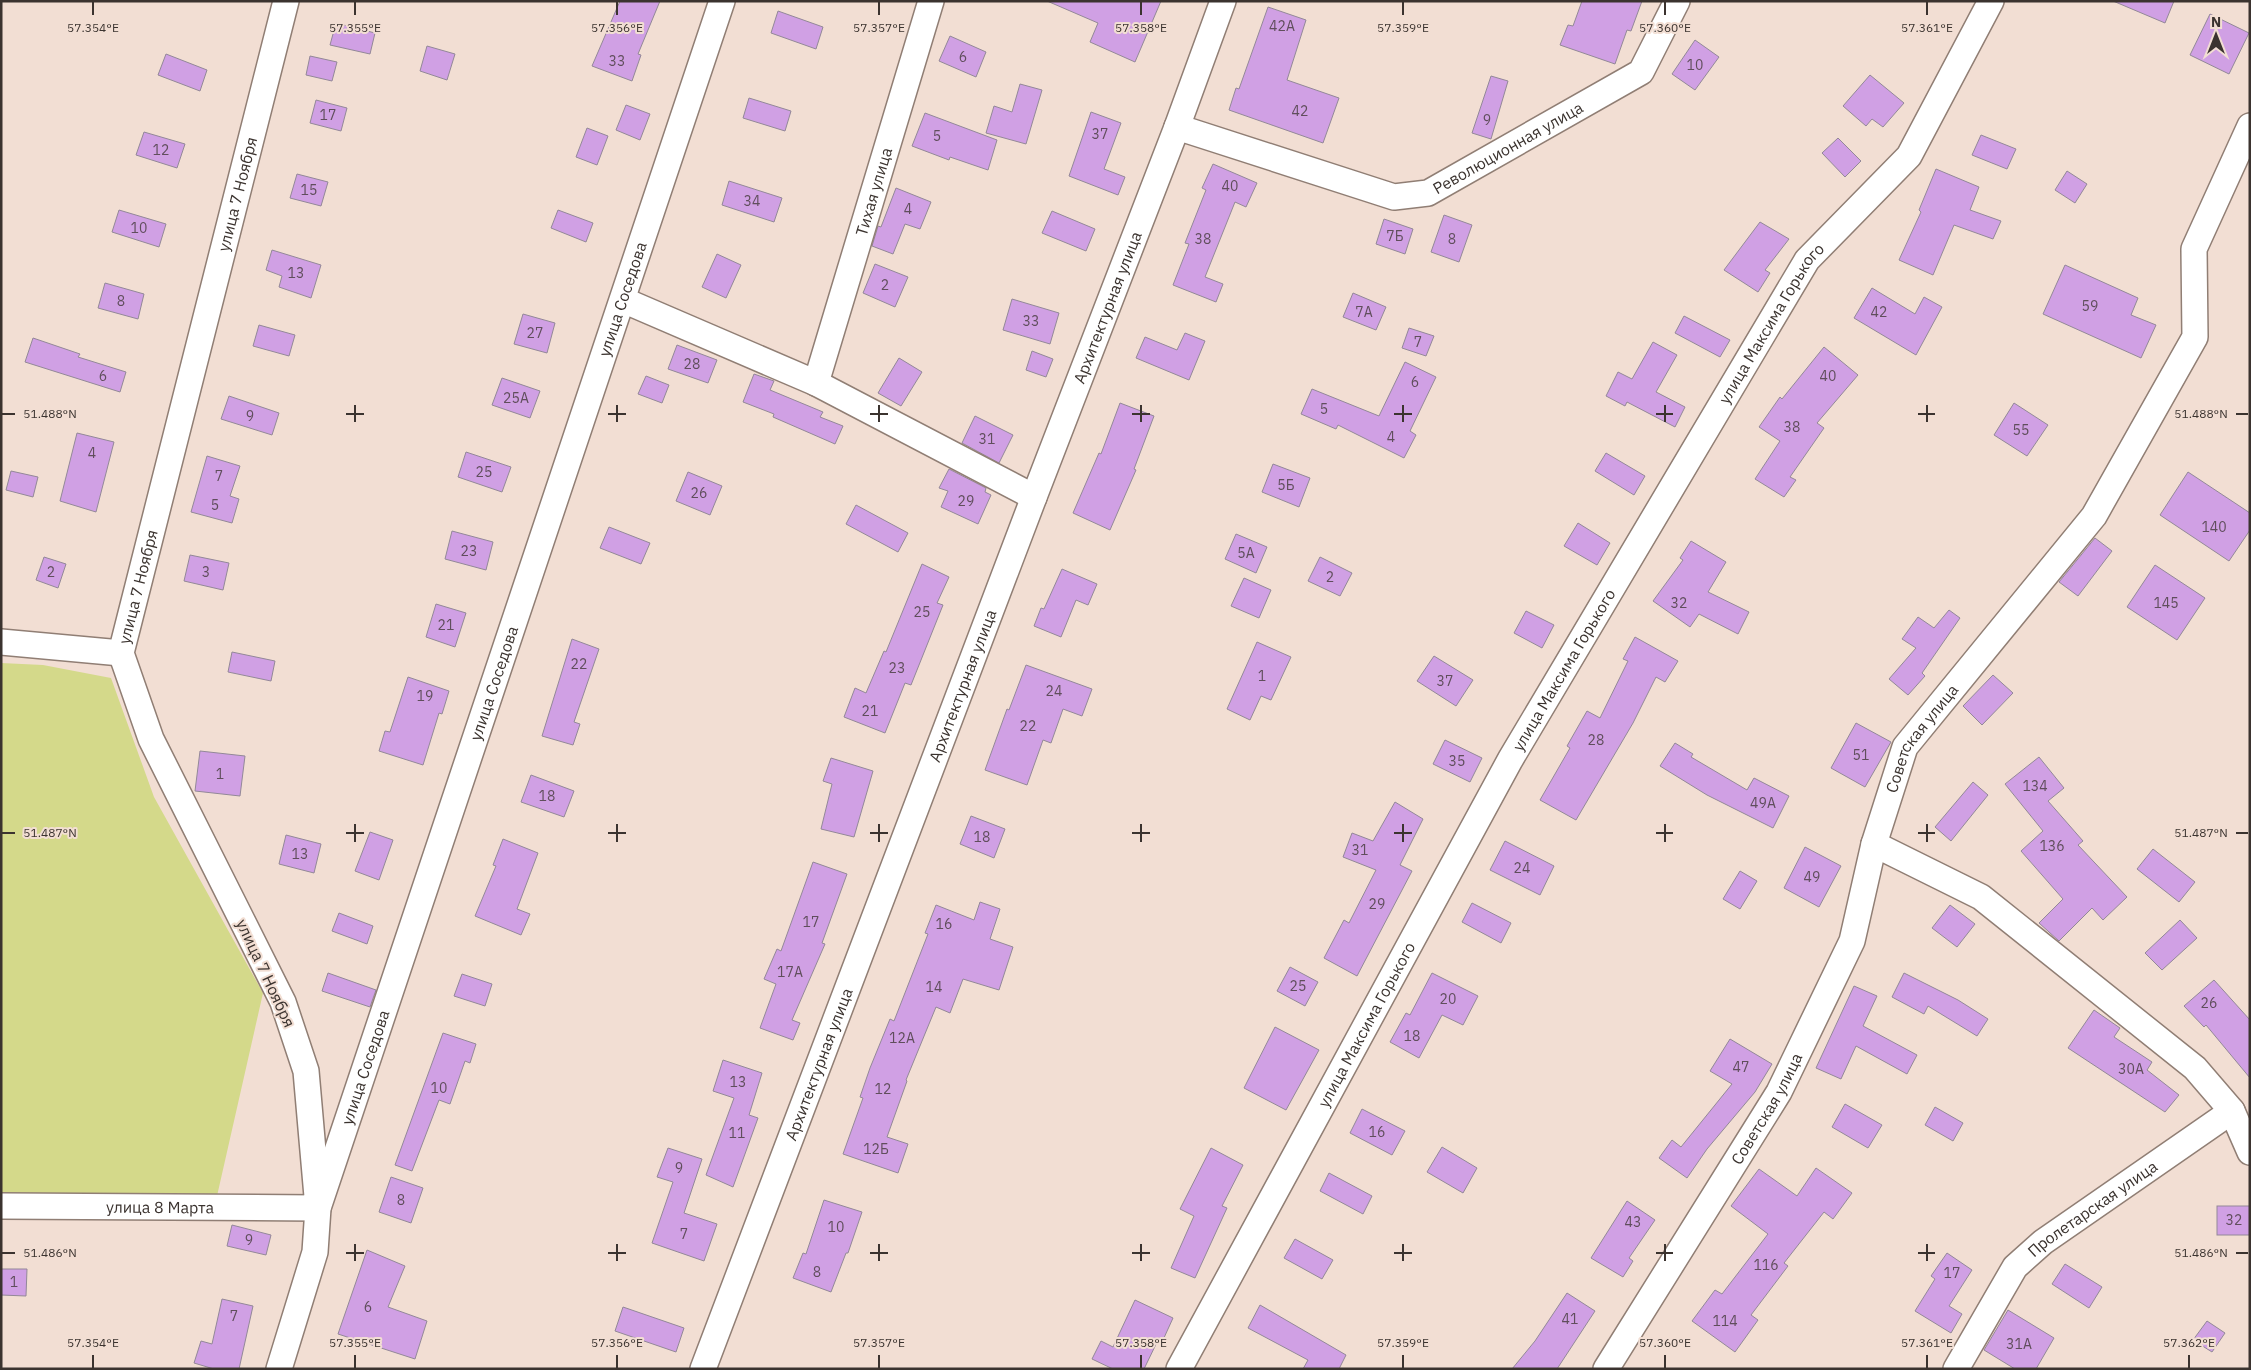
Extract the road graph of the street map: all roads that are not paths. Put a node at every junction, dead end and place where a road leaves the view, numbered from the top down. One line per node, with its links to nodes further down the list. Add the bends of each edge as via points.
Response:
1 (286, 1): 13 (street, улица 7 Ноября)
2 (722, 1): 9 (street, улица Соседова)
3 (931, 1): 10 (street, Тихая улица)
4 (1223, 1): 8 (street, Архитектурная улица)
5 (1677, 1): 8 (street, Революционная улица, via 1641,72 1428,193 1394,197)
6 (1992, 1): 21 (street, улица Максима Горького, via 1909,156 1807,260 1525,735)
7 (2250, 126): 14 (street, Советская улица, via 2194,249 2195,337 2094,516 1906,747)
8 (1177, 127): 11 (street, Архитектурная улица)
9 (623, 300): 10 (street); 18 (street, улица Соседова)
10 (816, 382): 11 (street)
11 (1034, 497): 20 (street, Архитектурная улица)
12 (1, 642): 13 (street)
13 (122, 653): 18 (street, улица 7 Ноября, via 151,739 283,1002 306,1071)
14 (1874, 844): 15 (street, via 1981,897 2195,1068); 22 (street, Советская улица, via 1852,941 1779,1092)
15 (2232, 1111): 16 (street); 23 (street, Пролетарская улица, via 2044,1242 2015,1267)
16 (2250, 1152)
17 (1, 1206): 18 (street, улица 8 Марта)
18 (318, 1208): 19 (street, улица Соседова, via 315,1252)
19 (279, 1369)
20 (703, 1369)
21 (1179, 1369)
22 (1606, 1369)
23 (1956, 1369)

